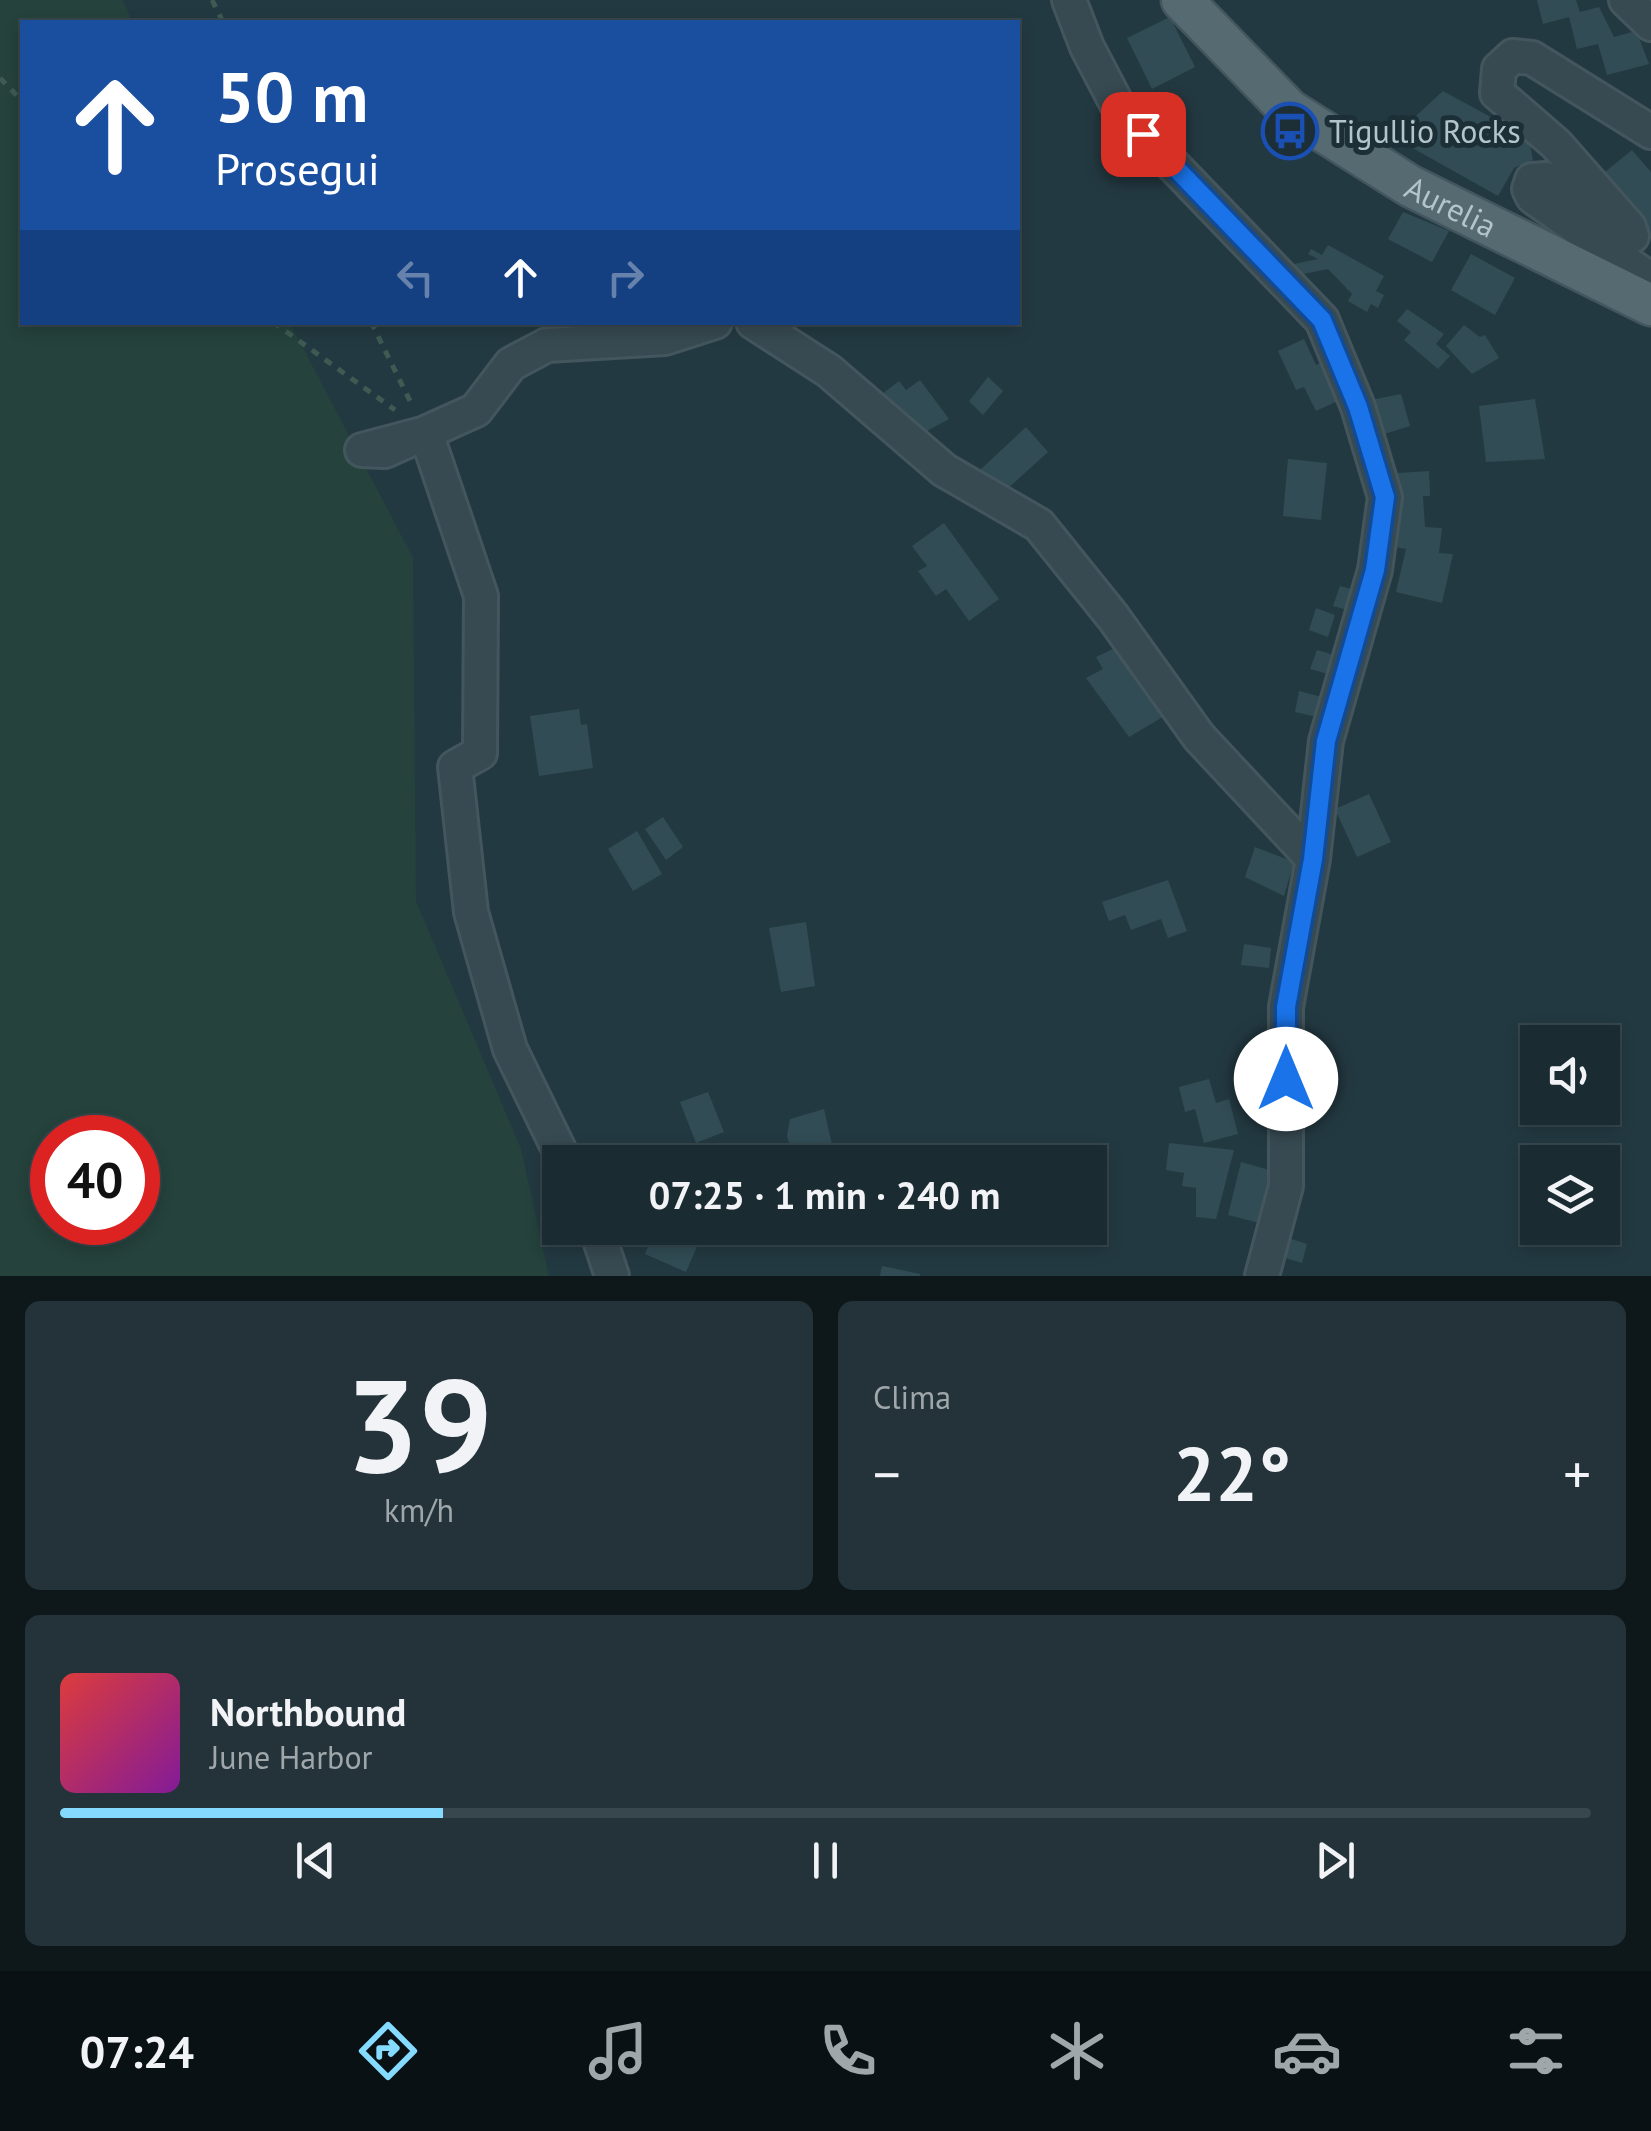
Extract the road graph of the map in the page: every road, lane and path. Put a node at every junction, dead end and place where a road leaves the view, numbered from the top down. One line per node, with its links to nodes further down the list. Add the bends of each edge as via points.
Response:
1 (1070, 0): 15 (street, via 1120,110 1322,320 1385,497 1375,570 1326,741)
2 (1182, 0): 9 (main road, Aurelia, via 1289,110 1410,186)
3 (1626, 0): 4 (street)
4 (1651, 24)
5 (0, 78): 6 (path)
6 (20, 99)
7 (1651, 132): 8 (street, via 1532,58 1512,56 1499,68 1495,83 1503,100 1556,144 1632,236 1617,234 1546,179 1532,180 1533,197)
8 (1651, 280)
9 (1651, 305)
10 (276, 325): 14 (path)
11 (373, 325): 14 (path)
12 (706, 325): 14 (street, via 665,338 547,345 510,364 476,410)
13 (759, 325): 15 (street, via 829,371 944,470 1040,524 1199,738)
14 (426, 432): 16 (street, via 481,596 480,753 456,766 471,912 510,1049)
15 (1313, 859): 19 (street, via 1286,1007 1286,1186)
16 (556, 1145)
17 (602, 1245): 18 (street)
18 (612, 1276)
19 (1262, 1276)

